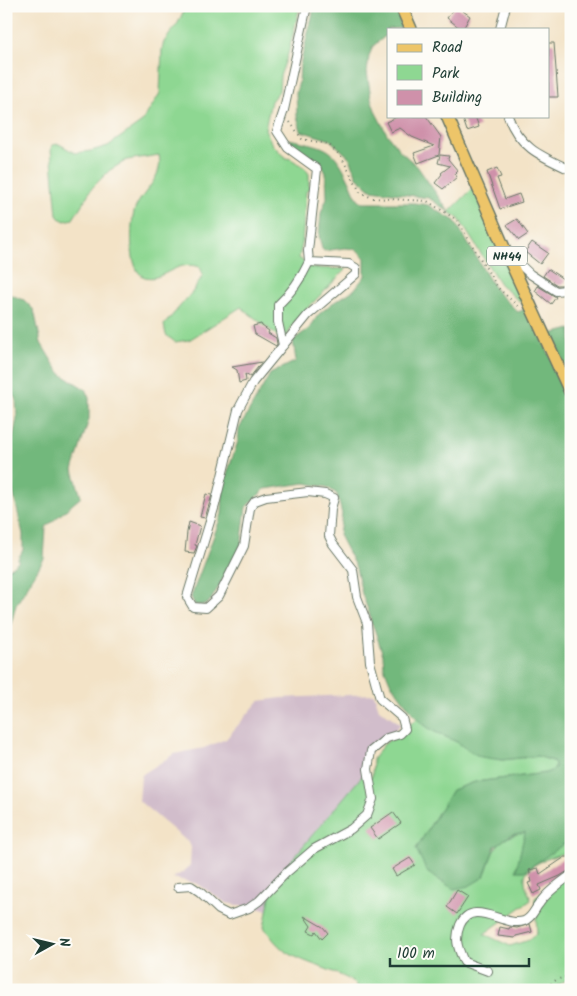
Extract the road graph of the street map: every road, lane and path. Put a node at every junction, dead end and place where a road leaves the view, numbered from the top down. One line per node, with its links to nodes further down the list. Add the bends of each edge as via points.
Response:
1 (307, 6): 6 (street)
2 (401, 6): 4 (main road)
3 (506, 6): 5 (street)
4 (411, 28)
5 (500, 28)
6 (284, 110): 11 (street, via 277,130 288,148 317,169 308,250); 13 (path, via 292,128 302,139 328,144 341,156 360,192 372,198 427,202 457,220 498,288 520,308)
7 (448, 118): 10 (main road, NH44)
8 (509, 118): 9 (street, via 519,139 540,156)
9 (571, 170)
10 (505, 250): 12 (street, via 530,274 556,291 565,290); 13 (main road, NH44)
11 (310, 262): 14 (street, via 301,280 278,305 278,322); 14 (street, via 349,264 356,268 356,274 308,315)
12 (571, 284)
13 (527, 299): 15 (main road, NH44)
14 (284, 345): 17 (street, via 253,382 238,410 215,506 187,596 193,607 206,608 219,596 244,546 250,508 255,501 308,492 334,498 329,536 353,570 357,596 367,623 370,662 380,699 402,718 404,730 371,751 368,769 373,799 368,814 351,829 314,849 249,908 229,915 191,886)
15 (571, 394)
16 (571, 875): 18 (street, via 539,903 534,914 525,921 514,922 476,913 469,914 461,922 456,937 464,962)
17 (178, 887)
18 (488, 971)
19 (571, 975): 20 (path, via 556,980)
20 (543, 990)

